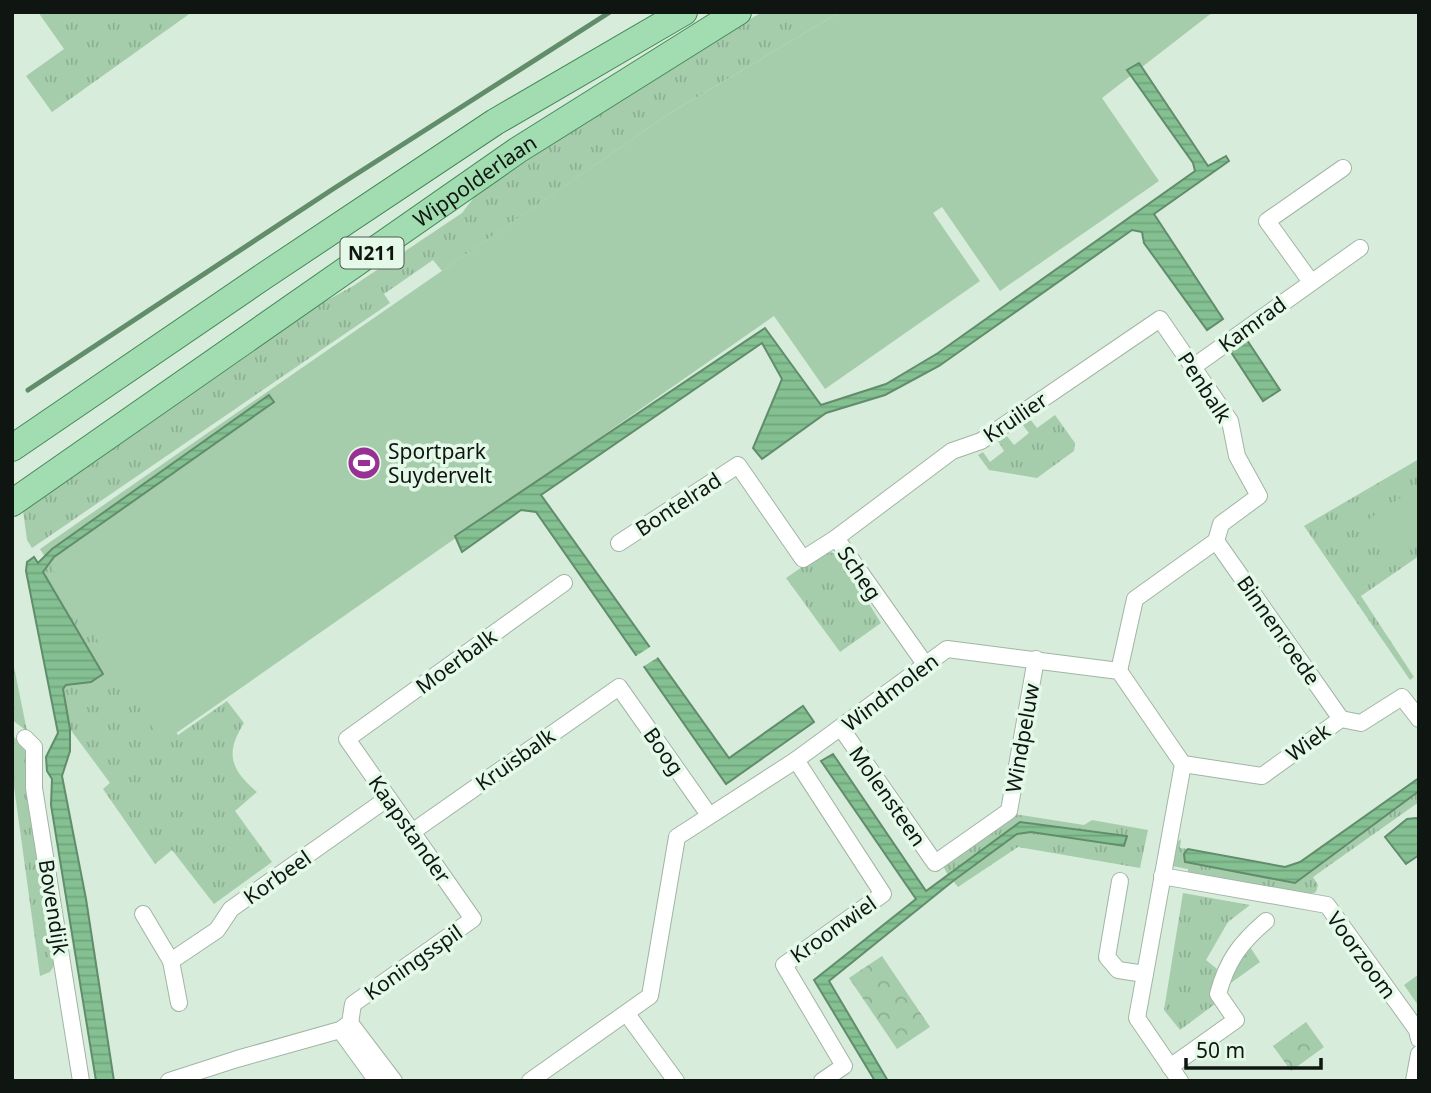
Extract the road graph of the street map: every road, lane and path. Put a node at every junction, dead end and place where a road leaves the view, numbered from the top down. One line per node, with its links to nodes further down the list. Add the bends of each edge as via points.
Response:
1 (684, 12): 8 (main road, Wippolderlaan / N211, via 495,122)
2 (738, 12): 10 (main road, Wippolderlaan / N211, via 518,150)
3 (1343, 168): 5 (street, via 1267,221)
4 (1360, 248): 5 (street, Kamrad)
5 (1311, 282): 7 (street, Kamrad)
6 (1160, 319): 7 (street, Penbalk); 11 (street, Kruilier, via 981,441 952,451)
7 (1193, 367): 12 (street, Penbalk, via 1230,421 1237,456 1259,496 1221,524)
8 (12, 448)
9 (738, 465): 11 (street, Scheg, via 803,559); 13 (street, Bontelrad)
10 (12, 503)
11 (836, 538): 16 (street, Scheg)
12 (1216, 541): 17 (street, via 1135,599); 19 (street, Binnenroede)
13 (619, 543)
14 (565, 583): 23 (street, Moerbalk)
15 (1036, 660): 16 (street, Windmolen, via 947,649); 17 (street, Windmolen); 29 (street, Windpeluw, via 1009,811)
16 (925, 664): 21 (street, Windmolen)
17 (1119, 670): 25 (street)
18 (619, 687): 27 (street, Boog); 28 (street, Kruisbalk)
19 (1341, 719): 20 (street, Wiek, via 1361,723 1402,697); 25 (street, Wiek, via 1262,776)
20 (1419, 719)
21 (841, 728): 24 (street, Windmolen); 29 (street, Molensteen)
22 (25, 738): 43 (street, Bovendijk, via 34,747 34,788)
23 (347, 739): 26 (street, Kaapstander)
24 (796, 760): 27 (street, Windmolen); 49 (street, Kroonwiel, via 883,894 784,965 844,1066)
25 (1183, 764): 30 (street)
26 (388, 798): 28 (street, Kaapstander); 35 (street, Korbeel, via 230,909 216,930)
27 (709, 815): 38 (street, Windmolen, via 677,837 650,996)
28 (412, 832): 33 (street, Kaapstander)
29 (936, 863)
30 (1162, 876): 36 (street); 40 (street, Voorzoom, via 1327,905)
31 (1120, 881): 36 (street, via 1107,957 1118,970)
32 (142, 914): 35 (street)
33 (473, 919): 39 (street, Koningsspil, via 353,1004)
34 (1266, 921): 42 (street, via 1247,937 1225,968 1218,994 1236,1020)
35 (171, 961): 37 (street)
36 (1144, 974): 42 (street, via 1137,1018)
37 (178, 1003)
38 (627, 1014): 47 (street, Windmolen); 48 (street)
39 (345, 1027): 44 (street); 45 (street); 46 (street)
40 (1419, 1039)
41 (1419, 1054): 50 (street)
42 (1175, 1074)
43 (81, 1081)
44 (169, 1081)
45 (377, 1081)
46 (394, 1081)
47 (530, 1081)
48 (676, 1081)
49 (822, 1081)
50 (1414, 1081)

